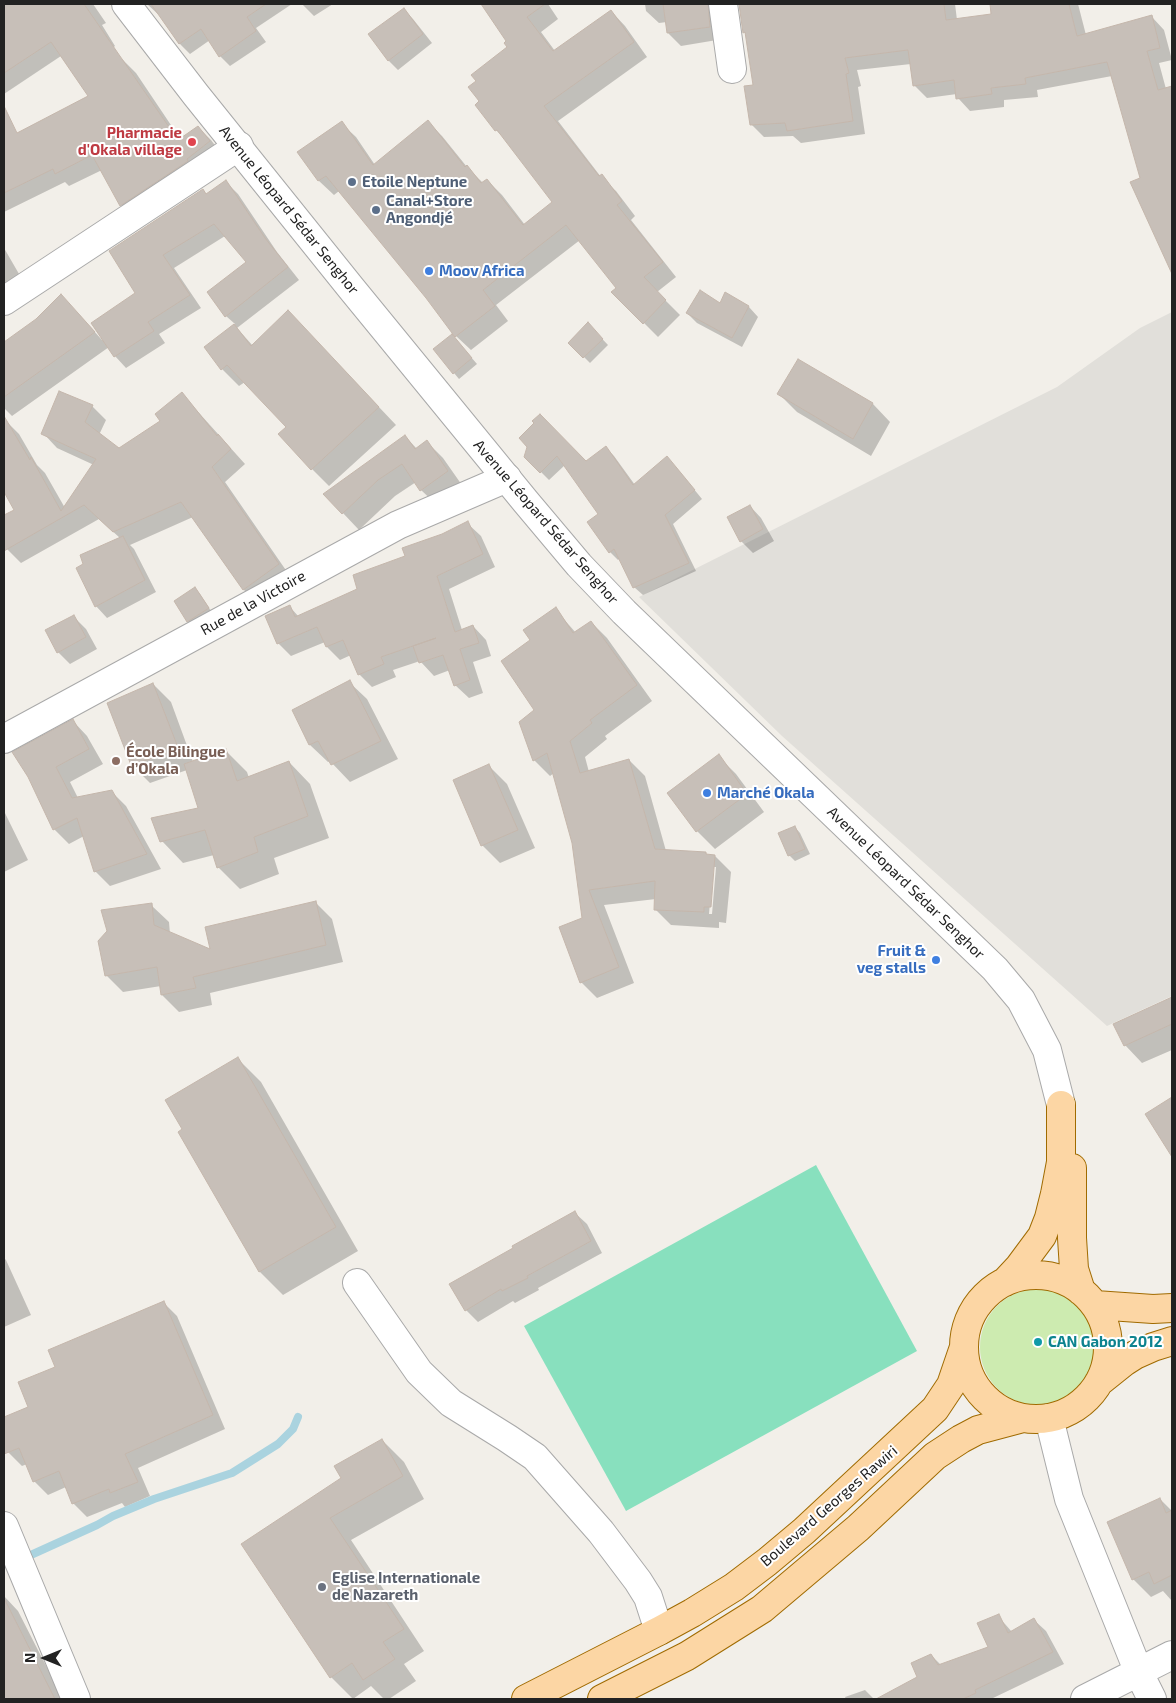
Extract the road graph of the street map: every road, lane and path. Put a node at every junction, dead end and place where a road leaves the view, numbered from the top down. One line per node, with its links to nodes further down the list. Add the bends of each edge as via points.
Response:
1 (126, 4): 4 (street, Avenue Léopard Sédar Senghor)
2 (723, 4): 3 (street)
3 (732, 69)
4 (239, 146): 5 (street); 6 (street, Avenue Léopard Sédar Senghor)
5 (4, 301)
6 (506, 478): 7 (street, Rue de la Victoire, via 398,525); 8 (street, Avenue Léopard Sédar Senghor, via 624,612 995,970 1020,1000 1047,1050)
7 (4, 739)
8 (1062, 1105): 9 (main road, via 1061,1162 1048,1218 1042,1236); 11 (main road, via 1071,1139 1074,1269)
9 (1005, 1282): 11 (main road, via 1024,1276 1044,1275 1064,1280); 14 (main road, via 988,1293 975,1308 967,1327)
10 (357, 1283): 18 (street, via 419,1372 451,1403 535,1457 601,1532 648,1597)
11 (1088, 1298): 12 (main road, via 1153,1309); 15 (main road, via 1104,1323 1108,1343 1106,1363)
12 (1172, 1308)
13 (1172, 1342): 15 (main road, via 1135,1355)
14 (964, 1347): 16 (main road, via 968,1372 980,1394 1000,1410); 18 (main road, Boulevard Georges Rawiri, via 951,1385 935,1409 884,1458 804,1532 734,1587)
15 (1099, 1382): 16 (main road, via 1086,1399 1069,1412)
16 (1036, 1418): 20 (street); 23 (main road, via 978,1430 961,1439 935,1456 858,1528 762,1609 686,1656)
17 (4, 1526): 21 (street)
18 (658, 1631): 22 (main road, Boulevard Georges Rawiri)
19 (1172, 1655): 20 (street)
20 (1139, 1673): 24 (street); 25 (street)
21 (76, 1699)
22 (526, 1699)
23 (602, 1699)
24 (1085, 1699)
25 (1152, 1699)

